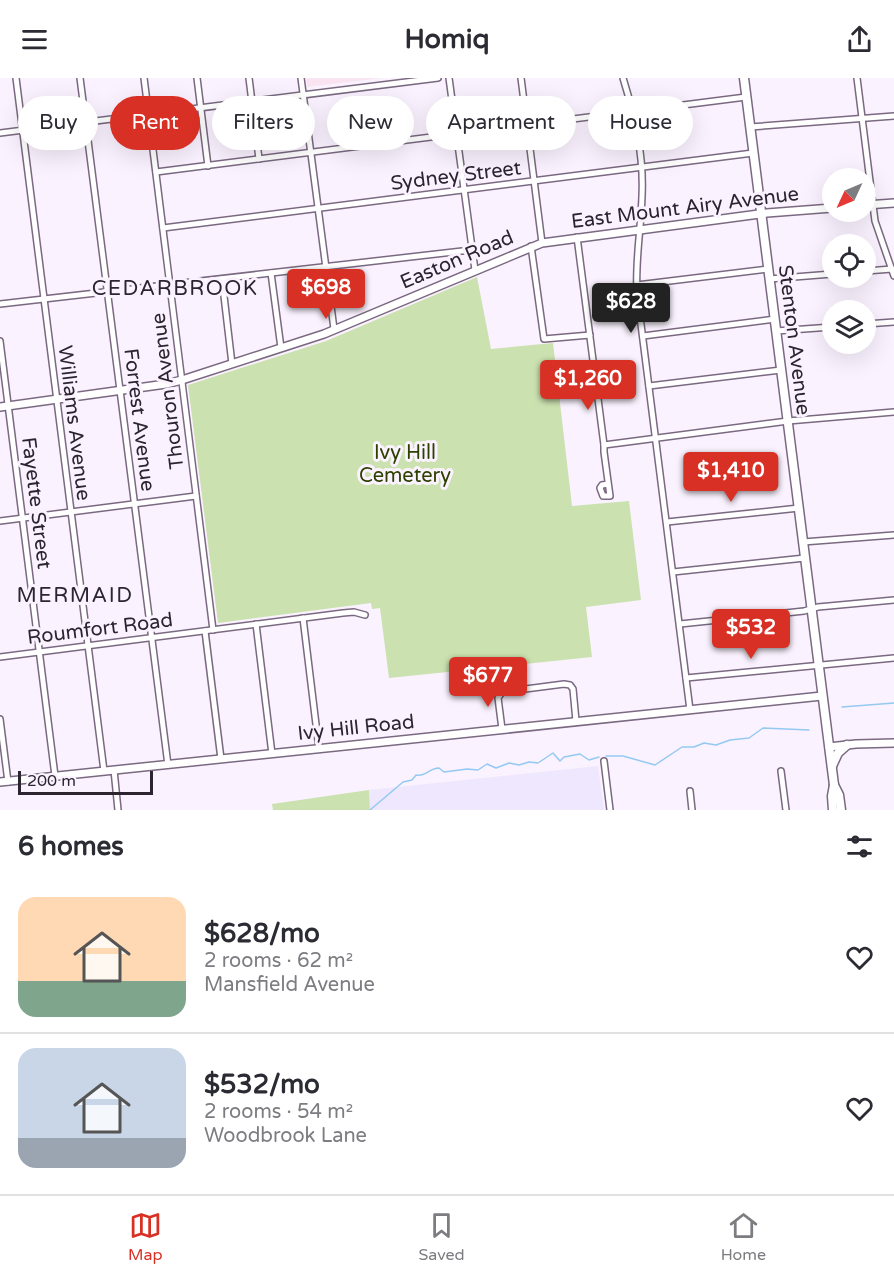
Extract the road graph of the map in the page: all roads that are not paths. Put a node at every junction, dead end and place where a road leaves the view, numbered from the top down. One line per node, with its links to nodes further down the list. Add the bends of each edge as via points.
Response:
1 (16, 78): 14 (street, Williams Avenue)
2 (80, 78): 15 (street, Forrest Avenue)
3 (144, 78): 16 (street, Thouron Avenue)
4 (197, 78): 25 (street)
5 (249, 78): 17 (street)
6 (301, 78): 13 (street)
7 (438, 78): 13 (street)
8 (449, 78): 19 (street)
9 (521, 78): 20 (street)
10 (622, 78): 21 (street)
11 (744, 78): 22 (main road, Stenton Avenue)
12 (857, 78): 27 (street)
13 (303, 95): 18 (street); 39 (street)
14 (18, 96)
15 (82, 96)
16 (146, 96)
17 (251, 96)
18 (296, 96)
19 (451, 96)
20 (523, 96)
21 (628, 96)
22 (746, 97): 23 (street); 28 (main road, Stenton Avenue)
23 (693, 104)
24 (212, 107): 25 (street)
25 (201, 108): 42 (street)
26 (894, 116): 27 (street)
27 (862, 118): 28 (street); 44 (street)
28 (750, 127): 40 (main road, Stenton Avenue)
29 (18, 131): 30 (street)
30 (0, 133)
31 (426, 138): 39 (street)
32 (25, 150): 73 (street, Williams Avenue)
33 (90, 150): 72 (street, Forrest Avenue)
34 (153, 150): 45 (street, Thouron Avenue)
35 (258, 150): 41 (street)
36 (458, 150): 47 (street)
37 (530, 150): 46 (street)
38 (640, 150): 43 (street)
39 (311, 153): 41 (street); 50 (street)
40 (753, 153): 43 (street, Sydney Street); 52 (main road, Stenton Avenue)
41 (259, 159): 42 (street)
42 (208, 166): 45 (street)
43 (641, 168): 46 (street, Sydney Street); 55 (street)
44 (866, 168)
45 (156, 172): 54 (street, Thouron Avenue)
46 (534, 182): 47 (street, Sydney Street); 57 (street)
47 (463, 190): 50 (street, Sydney Street); 59 (street)
48 (894, 203): 49 (main road)
49 (876, 204)
50 (318, 209): 54 (street, Sydney Street); 60 (street)
51 (822, 209): 52 (main road, East Mount Airy Avenue)
52 (761, 214): 55 (main road, East Mount Airy Avenue); 61 (main road, Stenton Avenue)
53 (874, 222): 62 (street)
54 (163, 228): 70 (street, Thouron Avenue)
55 (640, 230): 56 (main road, East Mount Airy Avenue); 71 (street)
56 (577, 237): 57 (main road, East Mount Airy Avenue); 81 (street)
57 (542, 243): 58 (main road, Easton Road)
58 (531, 246): 63 (main road, Easton Road); 81 (street, via 544,339)
59 (471, 250): 60 (street); 63 (street)
60 (325, 267): 65 (street); 79 (street)
61 (768, 269): 69 (main road, Stenton Avenue); 71 (street)
62 (893, 269): 64 (street); 67 (street)
63 (475, 270): 79 (main road, Easton Road)
64 (876, 270)
65 (271, 273): 68 (street); 84 (street)
66 (822, 274): 69 (street)
67 (894, 276)
68 (222, 279): 70 (street); 85 (street)
69 (769, 279): 75 (main road, Stenton Avenue)
70 (170, 285): 72 (street); 87 (street, Thouron Avenue)
71 (637, 285): 82 (street)
72 (108, 292): 73 (street); 89 (street, Forrest Avenue)
73 (44, 299): 74 (street); 90 (street, Williams Avenue)
74 (0, 304)
75 (775, 319): 80 (main road, Stenton Avenue); 82 (street)
76 (894, 322): 77 (street)
77 (876, 323)
78 (822, 328): 80 (street)
79 (334, 329): 84 (main road, Easton Road)
80 (776, 331): 86 (main road, Stenton Avenue)
81 (590, 335): 96 (street)
82 (643, 336): 88 (street)
83 (0, 341): 91 (street, Fayette Street)
84 (281, 348): 85 (main road, Easton Road)
85 (232, 364): 87 (main road, Easton Road)
86 (781, 370): 88 (street); 94 (main road, Stenton Avenue)
87 (182, 380): 89 (main road, Easton Road); 97 (street, Thouron Avenue)
88 (649, 386): 95 (street)
89 (120, 391): 90 (main road, Easton Road); 99 (street, Forrest Avenue)
90 (56, 399): 91 (main road, Easton Road); 101 (street, Williams Avenue)
91 (8, 406): 92 (main road, Easton Road); 102 (street, Fayette Street)
92 (0, 407)
93 (894, 412): 94 (street)
94 (788, 421): 95 (street); 100 (main road, Stenton Avenue)
95 (656, 438): 96 (street); 104 (street)
96 (603, 445): 98 (street, via 608,484 600,490 602,495)
97 (196, 496): 99 (street); 115 (street, Thouron Avenue)
98 (610, 496)
99 (134, 504): 101 (street); 117 (street, Forrest Avenue)
100 (798, 508): 104 (street); 106 (main road, Stenton Avenue)
101 (71, 512): 102 (street); 118 (street, Williams Avenue)
102 (22, 518): 103 (street); 119 (street, Fayette Street)
103 (0, 521)
104 (667, 522): 108 (street)
105 (894, 535): 106 (street)
106 (803, 542): 107 (main road, Stenton Avenue)
107 (805, 558): 108 (street); 110 (main road, Stenton Avenue)
108 (673, 572): 114 (street)
109 (894, 600): 110 (street)
110 (811, 609): 114 (street); 122 (main road, Stenton Avenue)
111 (365, 615): 112 (street, via 354,612)
112 (303, 618): 113 (street); 132 (street)
113 (256, 624): 115 (street); 133 (street)
114 (680, 624): 123 (street)
115 (213, 630): 116 (street, Roumfort Road)
116 (205, 631): 117 (street, Roumfort Road); 134 (street)
117 (151, 638): 118 (street, Roumfort Road); 136 (street, Forrest Avenue)
118 (88, 646): 119 (street, Roumfort Road); 138 (street, Williams Avenue)
119 (40, 652): 120 (street, Roumfort Road); 141 (street, Fayette Street)
120 (0, 657)
121 (894, 658): 122 (street)
122 (819, 664): 123 (street); 124 (main road, Stenton Avenue)
123 (686, 678): 125 (street)
124 (822, 696): 125 (main road, Ivy Hill Road); 131 (main road, Stenton Avenue)
125 (690, 710): 127 (main road, Ivy Hill Road)
126 (0, 719): 142 (street)
127 (576, 722): 128 (main road, Ivy Hill Road); 128 (street, via 573,688 564,684 502,692 498,698)
128 (502, 729): 132 (main road, Ivy Hill Road)
129 (894, 743): 130 (main road)
130 (846, 745): 131 (main road); 137 (main road)
131 (829, 747): 137 (main road, Stenton Avenue)
132 (320, 749): 133 (main road, Ivy Hill Road)
133 (272, 754): 134 (main road, Ivy Hill Road)
134 (221, 759): 136 (main road, Ivy Hill Road)
135 (604, 761): 146 (street)
136 (168, 765): 139 (main road, Ivy Hill Road)
137 (831, 766): 143 (main road, Stenton Avenue)
138 (104, 771): 139 (main road, Ivy Hill Road); 141 (main road, Ivy Hill Road)
139 (114, 771): 145 (street)
140 (781, 771): 149 (street)
141 (55, 777): 142 (main road, Ivy Hill Road)
142 (4, 782)
143 (834, 785): 150 (main road, Stenton Avenue); 151 (main road, Stenton Avenue)
144 (690, 791): 147 (street)
145 (118, 810)
146 (610, 810)
147 (692, 810)
148 (779, 810): 149 (street)
149 (786, 810)
150 (833, 810)
151 (841, 810)

